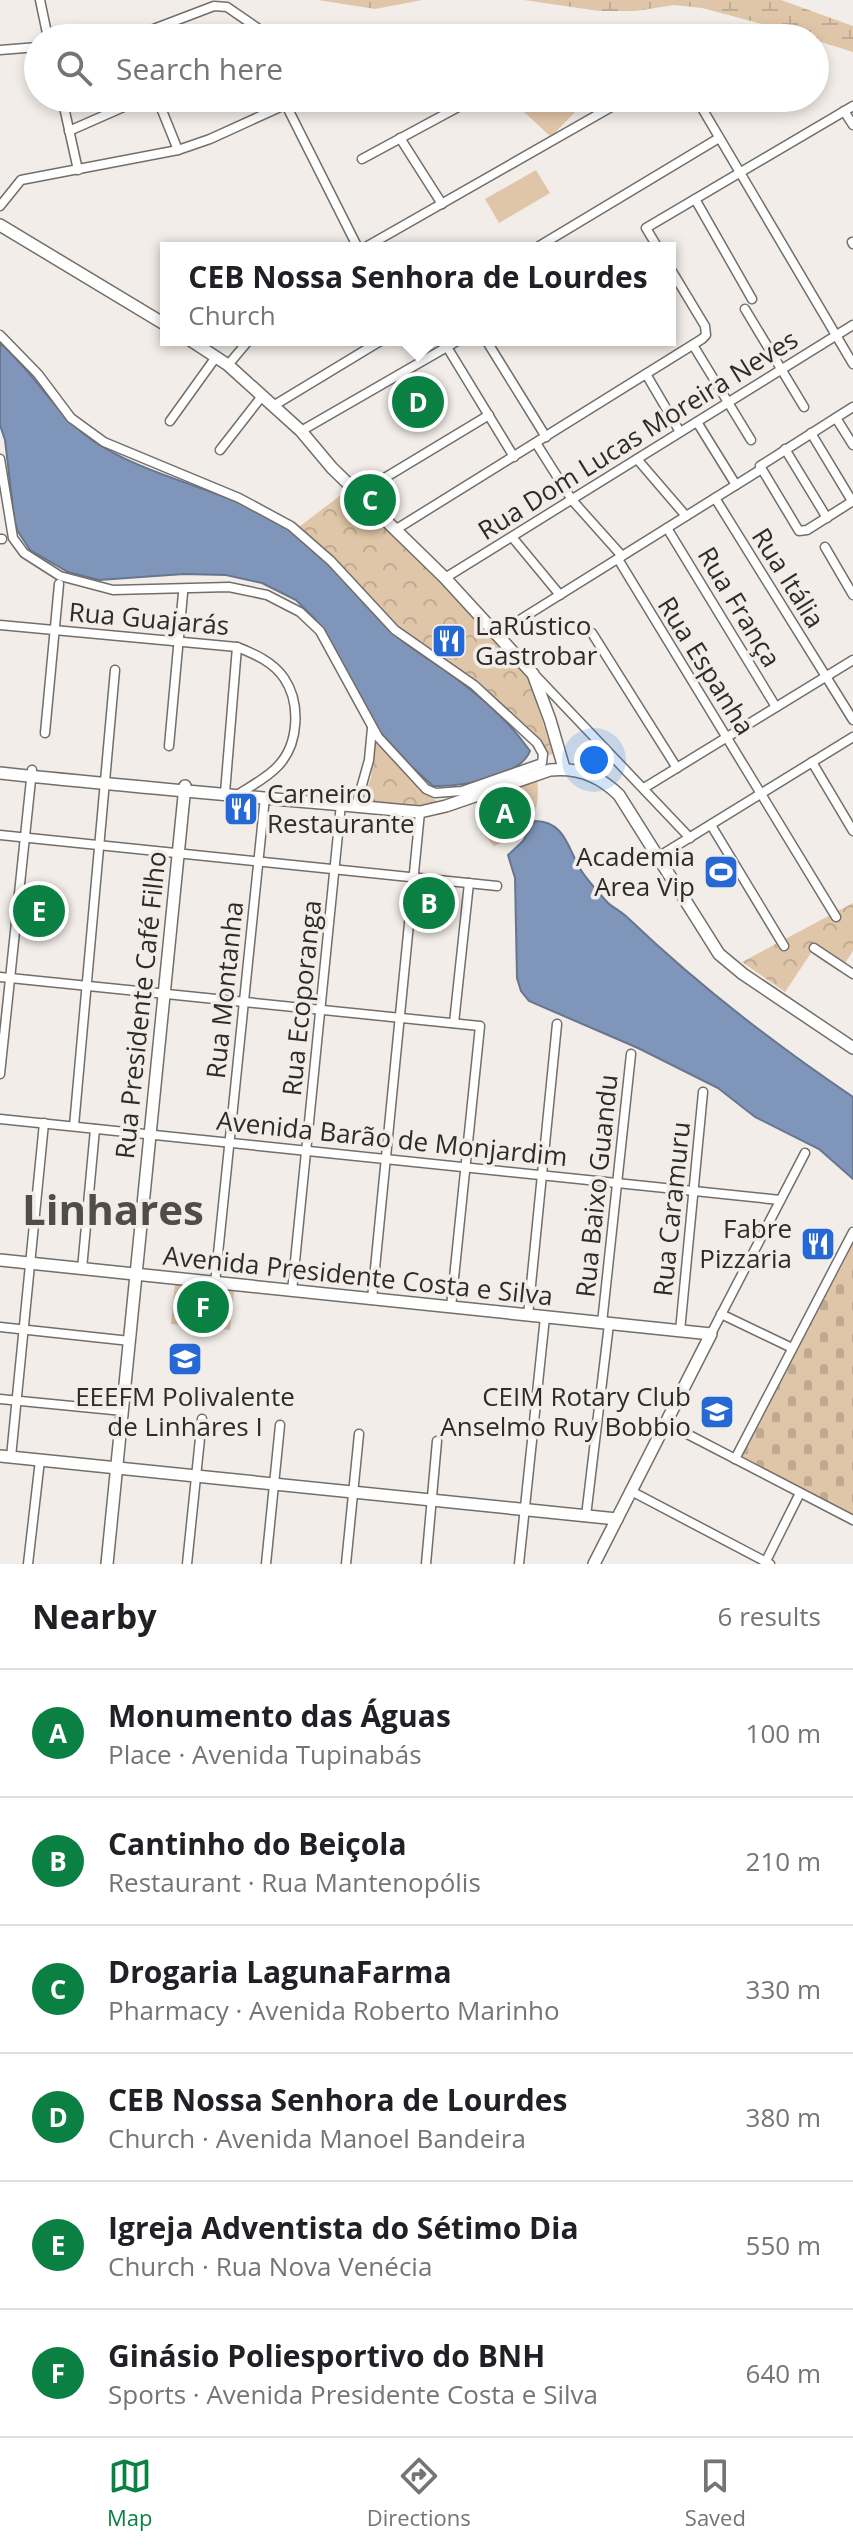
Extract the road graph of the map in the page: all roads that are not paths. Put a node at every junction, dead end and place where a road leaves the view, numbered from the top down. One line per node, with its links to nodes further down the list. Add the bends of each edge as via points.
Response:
1 (40, 0): 2 (street)
2 (45, 24)
3 (164, 24): 4 (street, via 206,7 227,7)
4 (252, 24)
5 (24, 48): 6 (street)
6 (0, 50)
7 (853, 106): 8 (street)
8 (844, 111): 17 (street); 24 (street)
9 (65, 112): 18 (street)
10 (112, 112): 18 (street)
11 (163, 112): 21 (street)
12 (270, 112): 21 (street)
13 (290, 112): 29 (street)
14 (446, 112): 19 (street)
15 (603, 112): 26 (street)
16 (704, 112): 20 (street)
17 (853, 125)
18 (69, 131): 23 (street)
19 (400, 138): 22 (street); 26 (street)
20 (719, 138): 24 (street); 31 (street)
21 (178, 150): 23 (street)
22 (362, 159)
23 (78, 170): 27 (street, via 21,180)
24 (740, 172): 25 (street); 39 (street)
25 (695, 199): 32 (street, via 646,228); 34 (street)
26 (442, 204): 30 (street)
27 (0, 206)
28 (0, 225): 36 (main road)
29 (358, 242)
30 (372, 242)
31 (546, 242)
32 (654, 242)
33 (676, 278): 40 (street, via 705,326 706,335)
34 (752, 299)
35 (745, 309): 49 (street)
36 (160, 321)
37 (853, 325): 39 (street, Rua Dom Lucas Moreira Neves)
38 (0, 335): 102 (street, via 71,418 95,436 291,526 395,630 503,711 537,743 544,759 539,766 462,791 435,793 409,772)
39 (836, 335): 47 (street); 49 (street, Rua Dom Lucas Moreira Neves)
40 (693, 345): 50 (street); 52 (street)
41 (199, 346): 46 (main road)
42 (244, 346): 48 (street)
43 (372, 346): 53 (street)
44 (490, 346): 63 (street)
45 (447, 347): 56 (street); 60 (street)
46 (216, 357): 48 (main road); 58 (street)
47 (853, 364)
48 (228, 365): 51 (main road)
49 (781, 369): 52 (street, Rua Dom Lucas Moreira Neves); 54 (street)
50 (646, 374): 61 (street); 63 (street)
51 (262, 396): 53 (main road); 68 (street)
52 (728, 403): 59 (street, Rua Dom Lucas Moreira Neves); 64 (street)
53 (273, 406): 60 (main road)
54 (804, 407)
55 (853, 407): 57 (street)
56 (489, 415): 69 (street); 74 (street)
57 (836, 418): 62 (street); 66 (street)
58 (170, 421)
59 (697, 422): 61 (street, Rua Dom Lucas Moreira Neves); 73 (street)
60 (301, 431): 74 (main road)
61 (680, 432): 71 (street, Rua Dom Lucas Moreira Neves)
62 (811, 433): 67 (street); 77 (street)
63 (546, 437): 65 (street)
64 (751, 440)
65 (536, 443): 69 (street); 76 (street, Rua Espanha)
66 (853, 445)
67 (785, 449): 72 (street); 79 (street)
68 (220, 450)
69 (514, 457): 81 (street)
70 (0, 459): 102 (street, via 13,538 38,564 69,580 103,588 229,587 288,603 320,631)
71 (637, 459): 76 (street, Rua Dom Lucas Moreira Neves); 78 (street)
72 (760, 470): 73 (street); 79 (street, via 796,529 807,530)
73 (736, 485): 75 (street)
74 (358, 494): 81 (main road)
75 (715, 498): 78 (street); 99 (street, Rua Itália)
76 (572, 500): 82 (street, Rua Dom Lucas Moreira Neves); 84 (street, Rua Espanha)
77 (853, 501): 79 (street)
78 (686, 516): 80 (street)
79 (827, 518)
80 (667, 528): 84 (street); 100 (street, Rua França)
81 (395, 530): 85 (main road)
82 (512, 537): 85 (street, Rua Dom Lucas Moreira Neves); 88 (street)
83 (825, 547): 89 (street)
84 (620, 558): 88 (street); 104 (street, Rua Espanha)
85 (445, 578): 93 (main road)
86 (59, 584): 91 (street)
87 (183, 593): 94 (street)
88 (560, 595): 93 (street)
89 (853, 595)
90 (0, 625): 91 (street, Rua Guajarás)
91 (54, 631): 94 (street, Rua Guajarás); 103 (street)
92 (592, 633): 110 (street)
93 (497, 634): 98 (main road)
94 (179, 641): 95 (street, Rua Guajarás); 106 (street)
95 (237, 647): 116 (street); 116 (street, Rua Guajarás, via 283,677 291,693 294,738 279,765 264,778)
96 (853, 660): 99 (street)
97 (115, 670): 113 (street)
98 (533, 674): 109 (main road); 114 (street)
99 (826, 676): 100 (street); 101 (street, Rua Itália)
100 (776, 707): 104 (street)
101 (853, 720)
102 (372, 727): 120 (street)
103 (45, 733)
104 (727, 737): 110 (street); 117 (street, Rua Espanha)
105 (853, 737): 107 (street)
106 (169, 746)
107 (812, 762): 117 (street); 123 (street)
108 (0, 766): 112 (main road)
109 (564, 768): 121 (main road); 129 (main road, via 611,787)
110 (677, 768): 114 (street)
111 (0, 773): 112 (main road)
112 (32, 773): 113 (main road); 125 (street)
113 (105, 781): 115 (main road); 127 (street)
114 (644, 788): 126 (street)
115 (185, 789): 116 (main road); 128 (main road, Rua Presidente Café Filho)
116 (227, 794): 118 (main road)
117 (761, 794): 122 (street); 135 (street, Rua Espanha)
118 (265, 797): 119 (main road); 130 (street, Rua Montanha)
119 (341, 804): 120 (main road); 131 (street, Rua Ecoporanga)
120 (356, 806): 121 (main road)
121 (420, 812): 132 (street)
122 (711, 825): 126 (street); 136 (street)
123 (853, 831)
124 (0, 835): 125 (street)
125 (25, 838): 127 (street); 140 (street)
126 (690, 838): 129 (street)
127 (100, 846): 128 (street); 141 (street)
128 (178, 854): 130 (street); 142 (main road, Rua Presidente Café Filho)
129 (658, 857): 148 (main road, via 719,954)
130 (258, 862): 131 (street); 143 (street, Rua Montanha)
131 (335, 869): 132 (street); 144 (street, Rua Ecoporanga)
132 (414, 877): 133 (street); 145 (street)
133 (469, 883): 134 (street); 146 (street)
134 (497, 886)
135 (836, 917)
136 (784, 946)
137 (814, 948): 138 (street)
138 (853, 974)
139 (0, 977): 140 (street)
140 (10, 978): 141 (street); 150 (street)
141 (87, 986): 142 (street); 154 (street)
142 (164, 994): 143 (street); 156 (main road, Rua Presidente Café Filho)
143 (243, 1002): 144 (street); 157 (street, Rua Montanha)
144 (321, 1009): 145 (street); 158 (street, Rua Ecoporanga)
145 (400, 1017): 146 (street); 160 (street)
146 (454, 1023): 161 (street, via 480,1026)
147 (557, 1024): 162 (street)
148 (853, 1048)
149 (631, 1054): 163 (street, Rua Baixo Guandu)
150 (0, 1074)
151 (703, 1092): 164 (street, Rua Caramuru)
152 (0, 1119): 153 (street, Avenida Barão de Monjardim)
153 (44, 1123): 154 (street, Avenida Barão de Monjardim); 168 (street)
154 (74, 1126): 155 (street, Avenida Barão de Monjardim)
155 (95, 1129): 156 (street, Avenida Barão de Monjardim); 169 (street)
156 (150, 1134): 157 (street, Avenida Barão de Monjardim); 170 (main road, Rua Presidente Café Filho)
157 (229, 1143): 158 (street, Avenida Barão de Monjardim); 171 (street, Rua Montanha)
158 (306, 1151): 160 (street, Avenida Barão de Monjardim); 172 (street, Rua Ecoporanga)
159 (805, 1153): 165 (street)
160 (386, 1159): 161 (street, Avenida Barão de Monjardim); 173 (street)
161 (466, 1167): 162 (street, Avenida Barão de Monjardim); 174 (street)
162 (542, 1175): 163 (street, Avenida Barão de Monjardim); 176 (street)
163 (617, 1183): 164 (street, Avenida Barão de Monjardim); 178 (street, Rua Baixo Guandu)
164 (694, 1191): 165 (street, Avenida Barão de Monjardim); 181 (street, Rua Caramuru)
165 (780, 1200): 175 (street)
166 (853, 1232): 184 (street)
167 (0, 1260): 168 (main road, Avenida Presidente Costa e Silva)
168 (29, 1264): 169 (main road, Avenida Presidente Costa e Silva); 180 (street)
169 (82, 1269): 170 (main road, Avenida Presidente Costa e Silva)
170 (137, 1275): 171 (main road, Avenida Presidente Costa e Silva); 183 (main road, Rua Presidente Café Filho)
171 (215, 1283): 172 (main road, Avenida Presidente Costa e Silva)
172 (292, 1291): 173 (main road, Avenida Presidente Costa e Silva)
173 (372, 1299): 174 (main road, Avenida Presidente Costa e Silva)
174 (451, 1307): 176 (main road, Avenida Presidente Costa e Silva)
175 (721, 1314): 182 (street); 184 (street)
176 (528, 1315): 177 (main road, Avenida Presidente Costa e Silva)
177 (545, 1317): 178 (main road, Avenida Presidente Costa e Silva); 203 (street)
178 (606, 1323): 181 (main road, Avenida Presidente Costa e Silva); 204 (street, Rua Baixo Guandu)
179 (0, 1327): 180 (street)
180 (23, 1330): 183 (street); 186 (street)
181 (680, 1331): 182 (main road, Avenida Presidente Costa e Silva)
182 (711, 1334): 189 (main road)
183 (130, 1341): 187 (main road, Rua Presidente Café Filho)
184 (792, 1348): 194 (street)
185 (0, 1399): 186 (street)
186 (16, 1400): 187 (street); 193 (street)
187 (123, 1411): 196 (main road, Rua Presidente Café Filho)
188 (202, 1419): 197 (street)
189 (666, 1423): 194 (street); 199 (main road)
190 (280, 1425): 198 (street)
191 (359, 1434): 200 (street)
192 (437, 1441): 202 (street)
193 (6, 1456): 195 (main road)
194 (735, 1459): 201 (street)
195 (40, 1460): 196 (main road); 208 (street)
196 (117, 1468): 197 (main road); 209 (main road, Rua Presidente Café Filho)
197 (196, 1476): 198 (main road); 210 (street)
198 (274, 1484): 200 (main road); 211 (street)
199 (631, 1491): 205 (main road); 207 (street)
200 (353, 1493): 202 (main road); 212 (street)
201 (800, 1493): 206 (street); 207 (street)
202 (431, 1501): 203 (main road); 213 (street)
203 (524, 1510): 204 (main road); 214 (street)
204 (586, 1516): 205 (main road)
205 (617, 1519): 215 (main road)
206 (853, 1520)
207 (767, 1563)
208 (28, 1564)
209 (107, 1564)
210 (187, 1564)
211 (266, 1564)
212 (346, 1564)
213 (426, 1564)
214 (519, 1564)
215 (594, 1564)

